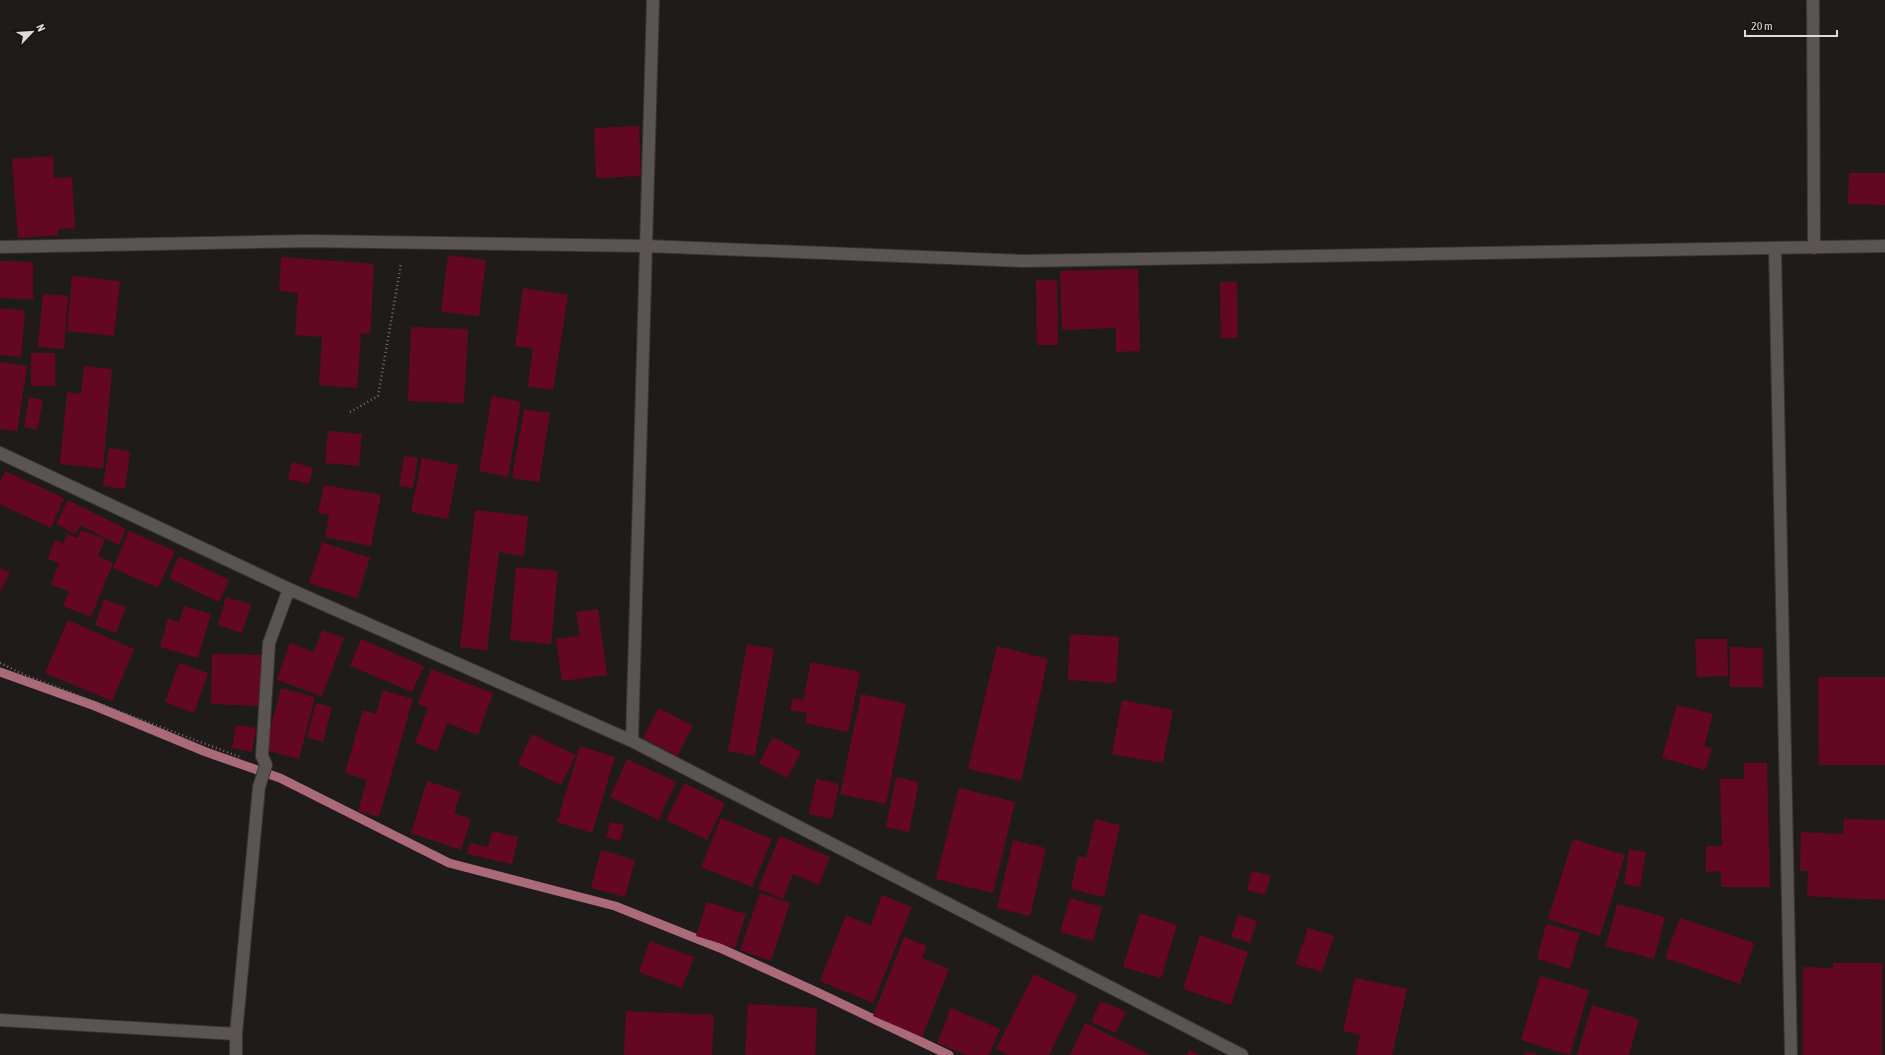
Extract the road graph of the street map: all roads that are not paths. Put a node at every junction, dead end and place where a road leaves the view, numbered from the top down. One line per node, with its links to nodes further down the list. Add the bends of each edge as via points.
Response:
1 (653, 0): 3 (street)
2 (1813, 0): 6 (street)
3 (647, 246): 5 (street, via 310,240); 7 (street, via 1022,260); 10 (street)
4 (1885, 246): 6 (street)
5 (0, 247)
6 (1814, 248): 7 (street)
7 (1775, 249): 15 (street)
8 (0, 453): 9 (street)
9 (290, 589): 10 (street); 12 (street, via 269,643 264,760 259,787)
10 (632, 741): 14 (street)
11 (0, 1020): 12 (street)
12 (236, 1034): 13 (street)
13 (236, 1055)
14 (1242, 1055)
15 (1791, 1055)

